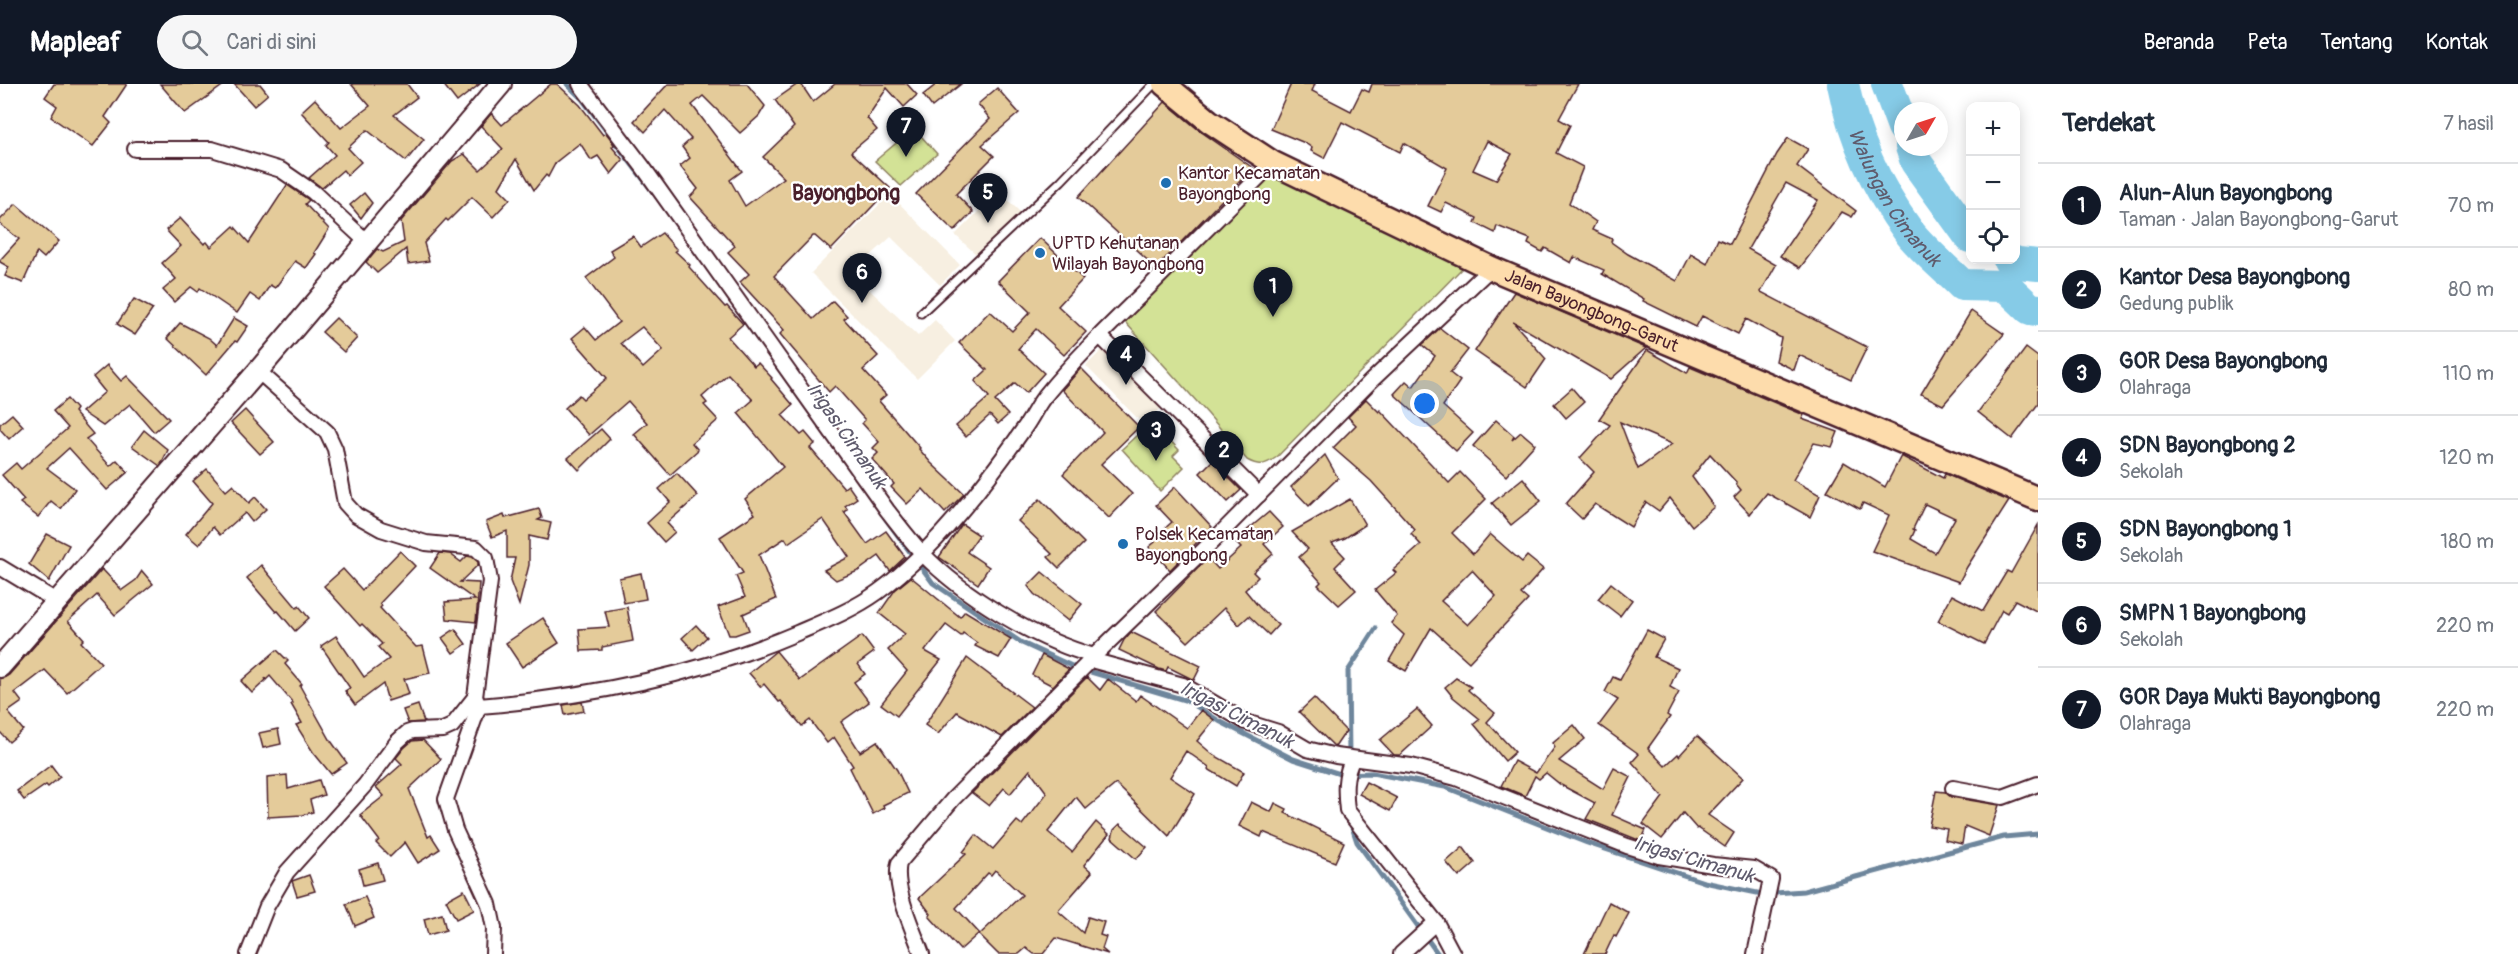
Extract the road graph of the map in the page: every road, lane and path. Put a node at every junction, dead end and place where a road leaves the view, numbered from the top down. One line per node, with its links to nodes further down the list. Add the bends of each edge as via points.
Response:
1 (501, 84): 7 (street)
2 (580, 84): 14 (street)
3 (1154, 84): 9 (lane, via 1060,182)
4 (1164, 84): 6 (main road, Jalan Bayongbong-Garut, via 1209,121)
5 (135, 149): 7 (street, via 220,150 281,170)
6 (1273, 163): 8 (main road, Jalan Bayongbong-Garut); 10 (street)
7 (367, 242): 11 (street)
8 (1491, 268): 12 (street, via 1371,381); 13 (main road, Jalan Bayongbong-Garut)
9 (921, 314)
10 (1100, 336): 12 (street); 14 (street, via 1044,398 989,476)
11 (258, 371): 16 (street); 19 (street, via 327,432 335,449 345,503 356,515 381,529 426,543 476,548 486,558 489,603)
12 (1259, 495): 17 (street)
13 (2038, 499)
14 (920, 555): 17 (street, via 1033,632); 19 (street, via 879,591 840,615 732,659 589,693)
15 (0, 567): 16 (street)
16 (58, 602): 18 (street)
17 (1090, 660): 20 (street, via 1183,685 1246,722 1278,732 1307,749); 26 (street, via 954,799 899,862 899,886)
18 (0, 667)
19 (477, 701): 24 (street, via 452,726 413,731 397,742 365,785 287,872 267,906); 25 (street, via 446,799 455,830 489,904)
20 (1352, 760): 23 (street, via 1347,778 1347,810); 29 (street, via 1411,766 1456,778 1659,856 1754,869 1771,879)
21 (2038, 784): 22 (street, via 2003,797)
22 (1953, 788)
23 (1436, 922): 27 (street); 28 (street)
24 (248, 954)
25 (494, 954)
26 (922, 954)
27 (1401, 954)
28 (1453, 954)
29 (1755, 954)

